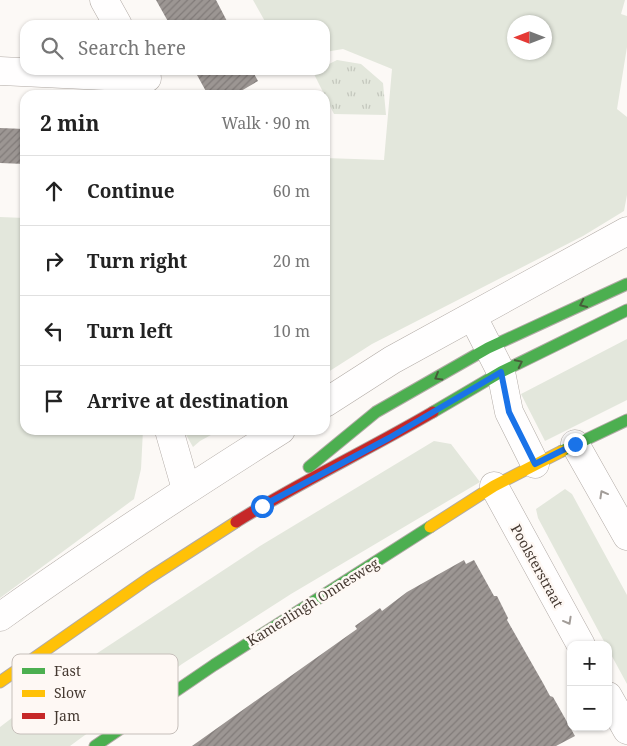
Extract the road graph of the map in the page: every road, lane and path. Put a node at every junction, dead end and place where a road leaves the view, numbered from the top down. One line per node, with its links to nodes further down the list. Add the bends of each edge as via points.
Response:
1 (104, 0): 2 (street)
2 (115, 20)
3 (0, 71): 4 (street)
4 (20, 72)
5 (60, 75): 6 (street)
6 (149, 81)
7 (627, 230): 10 (street)
8 (627, 284): 11 (main road, one-way to 11)
9 (627, 310): 12 (main road, one-way to 9)
10 (473, 317): 11 (street); 13 (street, via 392,360)
11 (488, 348): 12 (street); 21 (main road, one-way to 21, via 376,412)
12 (501, 372): 18 (street, via 509,412); 21 (main road, via 389,438)
13 (330, 400)
14 (627, 420): 17 (main road, Kamerlingh Onnesweg)
15 (170, 435): 20 (street)
16 (273, 435): 20 (street)
17 (575, 444): 18 (main road, Kamerlingh Onnesweg); 22 (street, one-way to 17)
18 (535, 464): 19 (main road, Kamerlingh Onnesweg)
19 (494, 486): 24 (street, Poolsterstraat, one-way to 24); 28 (main road, Kamerlingh Onnesweg)
20 (186, 489): 23 (street)
21 (262, 506): 25 (main road, via 149,578)
22 (627, 536)
23 (0, 617)
24 (578, 641)
25 (40, 654)
26 (12, 674): 27 (main road)
27 (0, 682)
28 (178, 689)
29 (612, 703): 30 (street)
30 (627, 730)
31 (112, 734): 32 (main road, Kamerlingh Onnesweg)
32 (95, 746)

